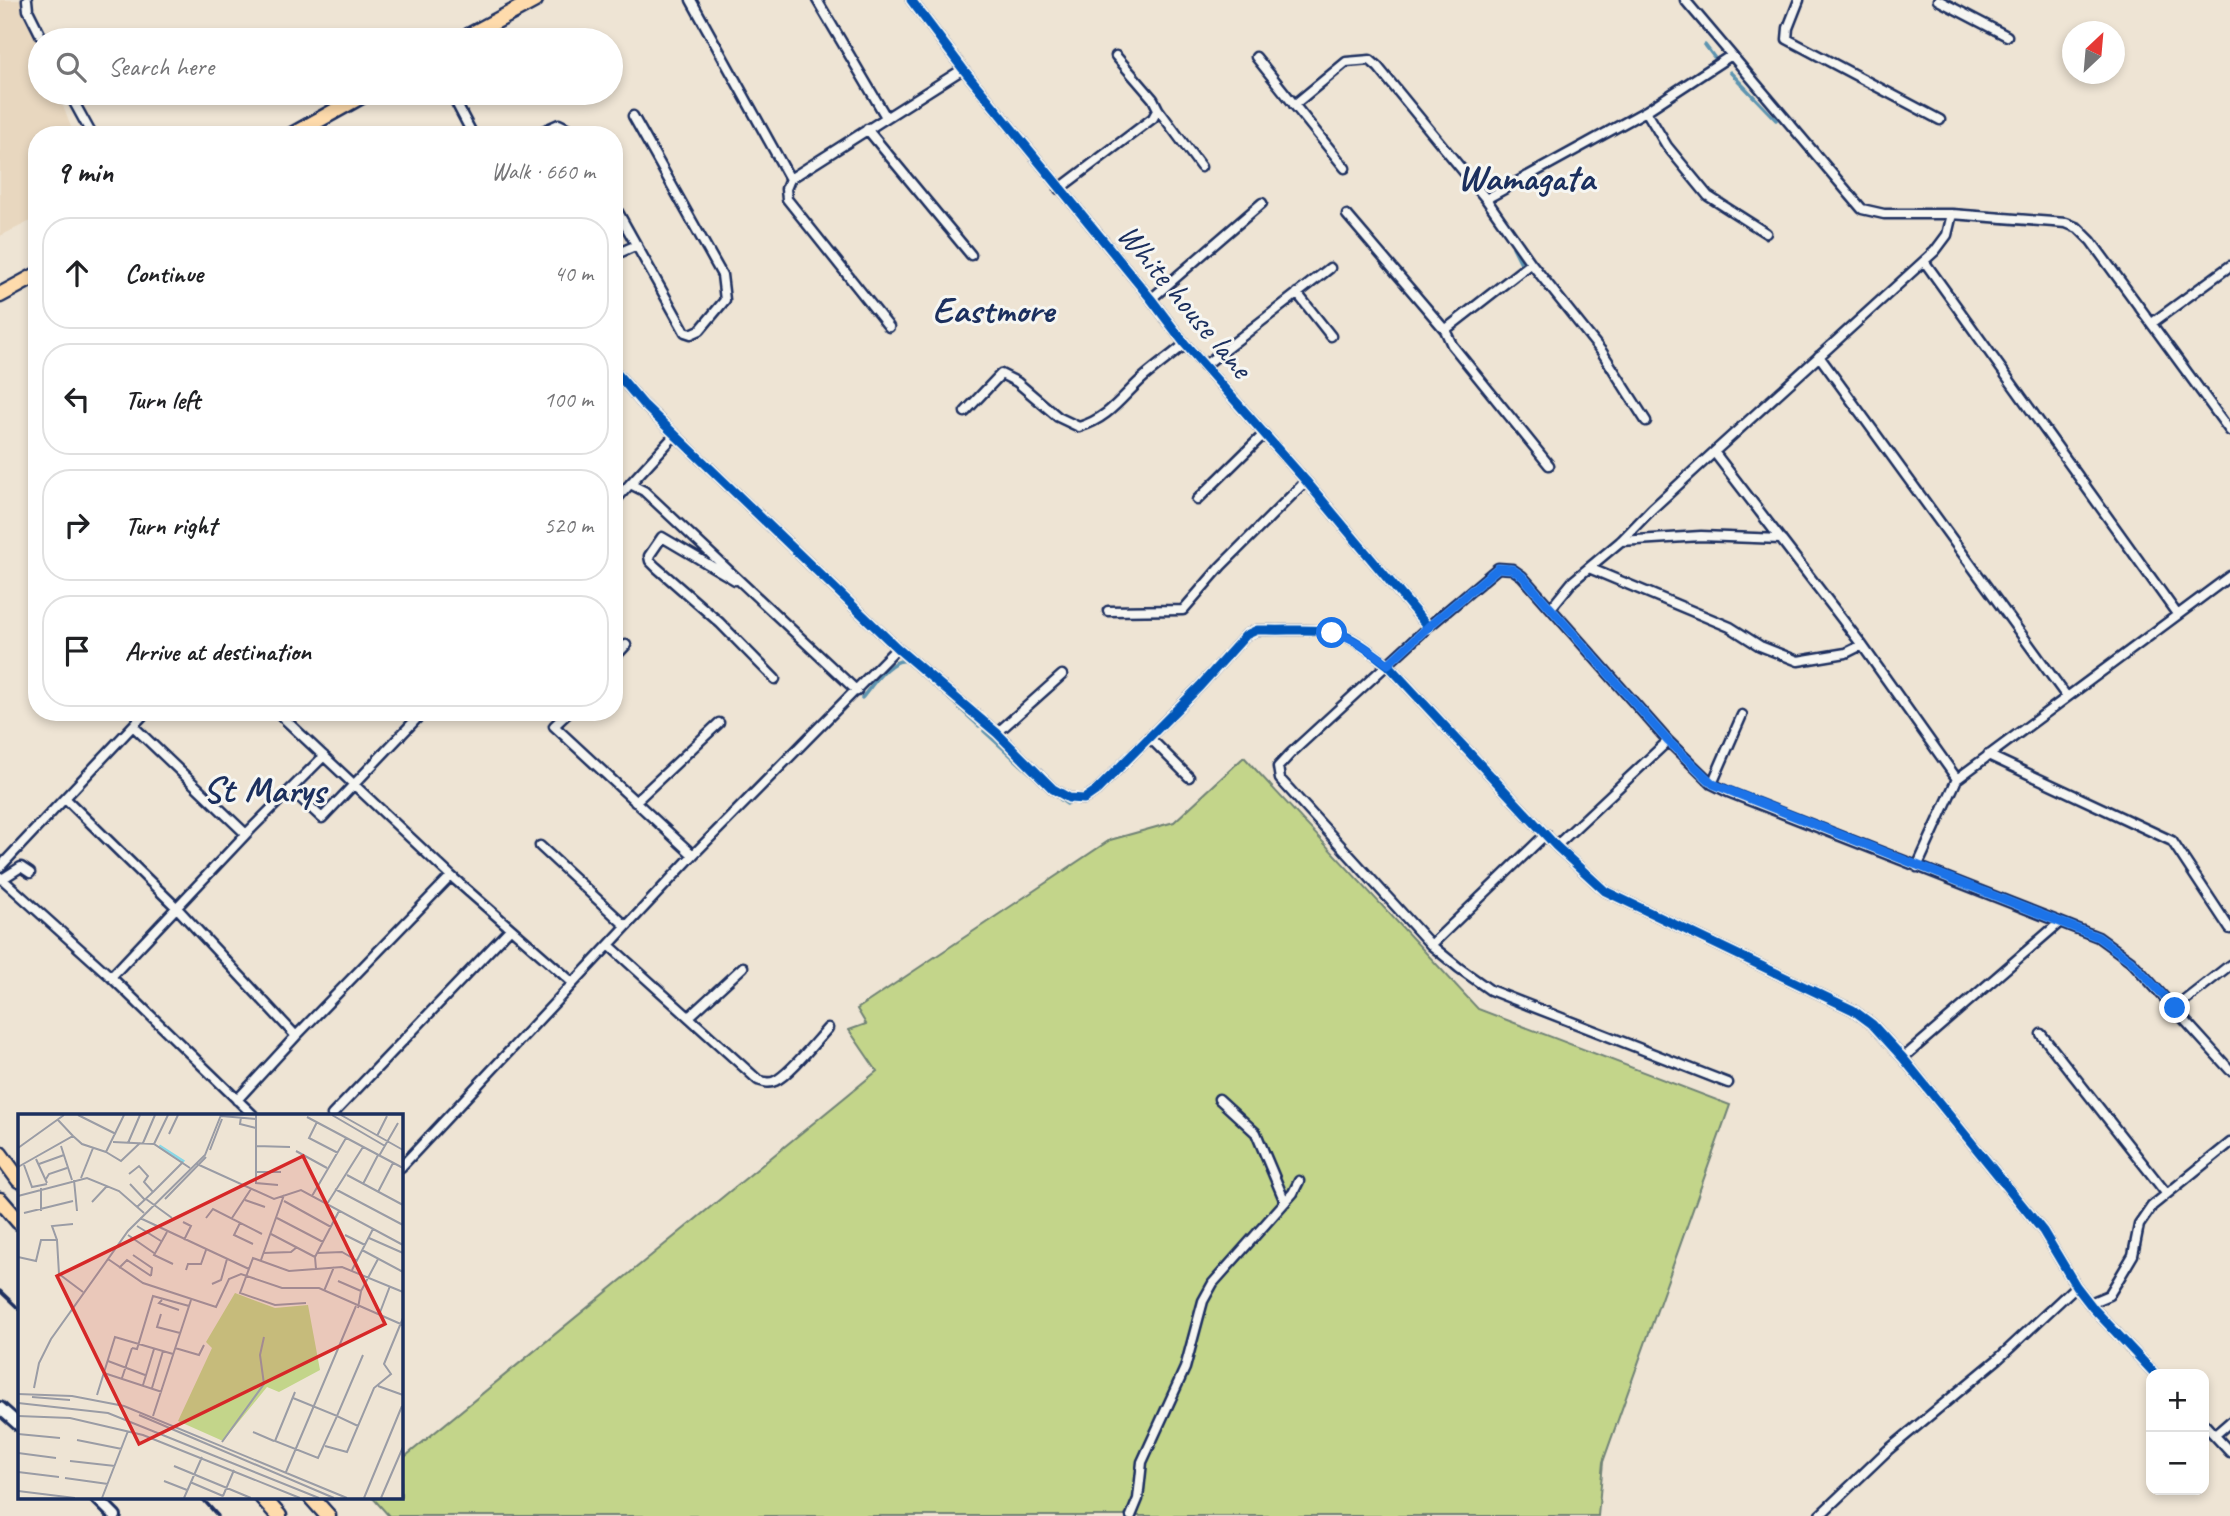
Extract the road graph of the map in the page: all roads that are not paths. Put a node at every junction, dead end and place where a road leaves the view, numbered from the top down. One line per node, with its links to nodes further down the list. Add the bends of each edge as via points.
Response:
1 (536, 0): 10 (highway)
2 (691, 0): 31 (street)
3 (817, 0): 23 (street)
4 (911, 0): 15 (street, White house lane)
5 (1685, 0): 12 (street)
6 (1799, 0): 24 (street, via 1787,39)
7 (1938, 0): 11 (street)
8 (25, 1): 9 (street)
9 (37, 28)
10 (484, 28)
11 (2007, 36)
12 (1730, 56): 21 (street); 35 (street, via 1862,209 1884,214)
13 (1116, 57): 20 (street)
14 (1256, 58): 19 (street)
15 (963, 69): 23 (street); 32 (street, White house lane)
16 (76, 105): 25 (street)
17 (346, 105): 26 (highway)
18 (458, 105): 27 (street)
19 (1294, 105): 30 (street); 33 (street, via 1346,62 1370,60)
20 (1158, 109): 29 (street); 32 (street, via 1153,118)
21 (1646, 111): 33 (street); 38 (street, via 1667,146 1708,195)
22 (633, 116): 39 (street, via 722,275 725,300 700,330 685,332)
23 (886, 117): 28 (street)
24 (1940, 120)
25 (87, 126)
26 (308, 126)
27 (469, 126)
28 (867, 129): 31 (street); 41 (street)
29 (1201, 167)
30 (1345, 168)
31 (790, 179): 51 (street, via 787,199)
32 (1059, 189): 49 (street, White house lane)
33 (1486, 199): 43 (street)
34 (1262, 203): 49 (street)
35 (1952, 214): 42 (street, via 1947,234); 50 (street, via 2066,223 2078,228)
36 (1347, 215): 52 (street)
37 (623, 220): 39 (street)
38 (1766, 233)
39 (637, 244): 40 (street)
40 (623, 251)
41 (971, 255)
42 (1924, 261): 55 (street); 76 (street)
43 (1531, 263): 52 (street); 59 (street, via 1602,352)
44 (2230, 266): 50 (street)
45 (1329, 268): 47 (street)
46 (28, 280): 48 (highway)
47 (1297, 293): 53 (street); 56 (street)
48 (0, 295)
49 (1151, 299): 54 (street, White house lane)
50 (2152, 323): 60 (street)
51 (889, 327)
52 (1445, 330): 64 (street, via 1452,345)
53 (1331, 336)
54 (1185, 344): 56 (street, White house lane); 58 (street, via 1095,423 1079,427 1058,417 1001,374)
55 (1819, 356): 63 (street); 86 (street)
56 (1204, 366): 61 (street, White house lane)
57 (623, 381): 62 (street)
58 (965, 412)
59 (1646, 421)
60 (2230, 431)
61 (1264, 434): 65 (street, White house lane); 68 (street)
62 (675, 435): 66 (street); 81 (street)
63 (1714, 452): 69 (street); 70 (street)
64 (1549, 465)
65 (1306, 481): 75 (street, via 1183,610); 77 (street, White house lane)
66 (630, 484): 67 (street); 73 (street, via 644,491)
67 (623, 492)
68 (1197, 500)
69 (1781, 539): 70 (street); 79 (street)
70 (1622, 541): 71 (street)
71 (1589, 568): 74 (street); 79 (street, via 1798,661 1846,653)
72 (2230, 576): 76 (street)
73 (750, 588): 84 (street, via 662,537 649,556); 85 (street)
74 (1551, 608): 77 (street, via 1522,576 1498,568); 96 (street)
75 (1108, 611)
76 (2177, 614): 86 (street)
77 (1428, 627): 82 (street)
78 (626, 645): 80 (street)
79 (1862, 645): 100 (street)
80 (623, 648)
81 (897, 648): 85 (street); 94 (street)
82 (1388, 664): 95 (street, via 1344,635 1257,630 1246,635); 107 (street); 122 (street, via 1278,767 1280,779)
83 (1062, 675): 94 (street)
84 (775, 679)
85 (857, 691): 110 (street)
86 (2067, 697): 97 (street)
87 (1742, 715): 101 (street)
88 (138, 721): 93 (street)
89 (287, 721): 98 (street)
90 (414, 721): 102 (street)
91 (559, 721): 105 (street, via 554,726)
92 (719, 723): 105 (street)
93 (133, 726): 104 (street); 106 (street)
94 (997, 733): 95 (street, via 1054,789 1069,798 1084,799)
95 (1149, 737): 99 (street)
96 (1668, 741): 101 (street); 109 (street)
97 (1988, 755): 100 (street); 120 (street, via 2172,841)
98 (324, 756): 102 (street); 103 (street)
99 (1189, 777)
100 (1957, 779): 112 (street)
101 (1713, 784): 112 (street)
102 (354, 785): 103 (street, via 322,818); 114 (street)
103 (292, 790): 106 (street)
104 (65, 798): 111 (street); 116 (street)
105 (635, 802): 110 (street)
106 (246, 834): 116 (street)
107 (1545, 834): 109 (street); 122 (street)
108 (540, 846): 118 (street)
109 (1556, 846): 132 (street, via 1605,891 1853,1010)
110 (693, 855): 118 (street)
111 (0, 867)
112 (1917, 867): 117 (street)
113 (30, 873): 115 (street, via 22,867)
114 (451, 876): 119 (street); 131 (street)
115 (1, 878): 125 (street)
116 (176, 907): 125 (street); 131 (street)
117 (2059, 923): 127 (street, via 2118,950); 132 (street)
118 (626, 926): 121 (street)
119 (510, 929): 126 (street); 138 (street)
120 (2230, 929)
121 (609, 944): 126 (street); 128 (street)
122 (1431, 945): 134 (street, via 1490,990)
123 (2230, 965): 127 (street)
124 (743, 967): 128 (street)
125 (111, 977): 136 (street)
126 (573, 983): 141 (street)
127 (2175, 1008): 133 (street)
128 (690, 1016): 129 (street, via 765,1083 783,1075)
129 (828, 1028)
130 (2041, 1034): 146 (street)
131 (296, 1036): 136 (street)
132 (1903, 1058): 150 (street, via 2043,1231)
133 (2230, 1070)
134 (1728, 1083)
135 (1219, 1099): 148 (street, via 1256,1133)
136 (237, 1100): 137 (street)
137 (252, 1114)
138 (333, 1114)
139 (2230, 1143): 146 (street)
140 (0, 1154): 143 (highway)
141 (402, 1166)
142 (0, 1167): 144 (highway)
143 (18, 1181)
144 (18, 1181)
145 (1299, 1181): 148 (street)
146 (2166, 1193): 151 (street, via 2139,1225 2133,1255 2109,1295)
147 (0, 1200): 149 (highway)
148 (1285, 1202): 165 (street, via 1213,1283 1203,1301 1185,1368 1142,1462)
149 (10, 1215)
150 (2076, 1286): 151 (street); 166 (street)
151 (2090, 1303): 152 (street)
152 (2150, 1369)
153 (0, 1408): 155 (street)
154 (2230, 1422): 157 (street)
155 (18, 1424)
156 (2209, 1429): 157 (street)
157 (2215, 1436): 158 (street)
158 (2230, 1452)
159 (97, 1498): 162 (street)
160 (263, 1498): 163 (highway)
161 (313, 1498): 164 (highway)
162 (115, 1516)
163 (279, 1516)
164 (328, 1516)
165 (1131, 1516)
166 (1819, 1516)

